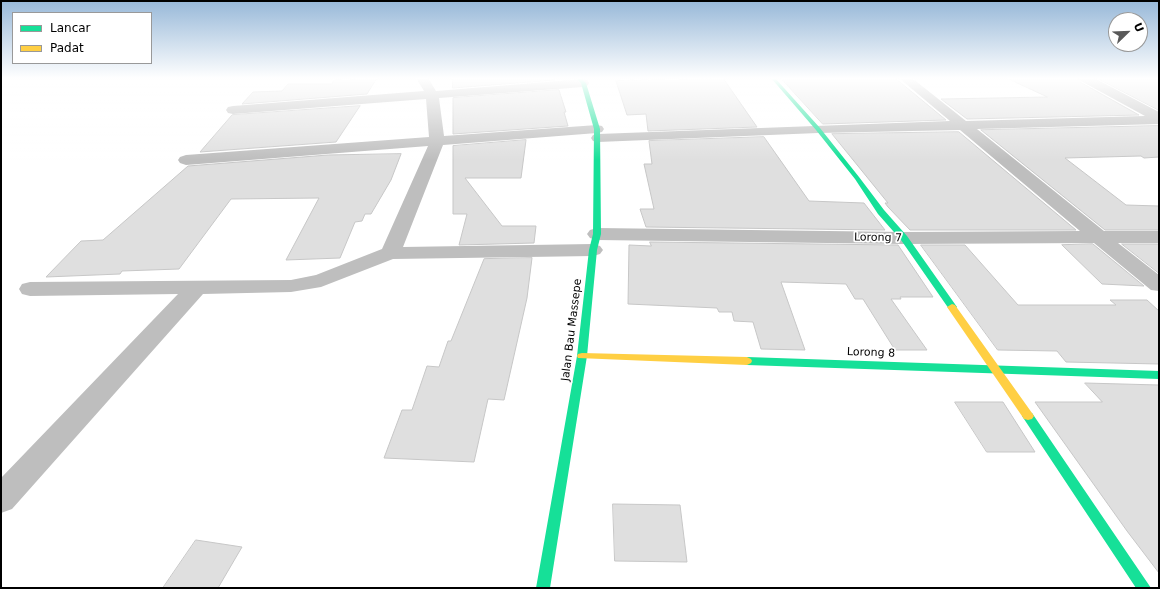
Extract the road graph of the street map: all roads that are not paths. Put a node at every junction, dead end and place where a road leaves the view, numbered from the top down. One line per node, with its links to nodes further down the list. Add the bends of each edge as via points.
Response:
1 (293, 105): 7 (street)
2 (433, 105): 12 (street)
3 (588, 105): 11 (street, Jalan Bau Massepe)
4 (797, 105): 10 (street)
5 (940, 105): 9 (street)
6 (1135, 105): 8 (street)
7 (233, 110)
8 (1159, 119): 9 (street)
9 (965, 125): 10 (street); 14 (street)
10 (818, 129): 11 (street); 16 (street)
11 (598, 134): 12 (street); 17 (street, Jalan Bau Massepe)
12 (437, 142): 13 (street); 18 (street)
13 (186, 160)
14 (1097, 236): 15 (street, Lorong 7); 16 (street, Lorong 7); 19 (street)
15 (1159, 237)
16 (904, 238): 17 (street, Lorong 7); 23 (street)
17 (595, 242): 18 (street, Lorong 7); 22 (street, Jalan Bau Massepe)
18 (390, 253): 20 (street, via 321,282 290,286)
19 (1159, 285)
20 (197, 287): 21 (street); 25 (street)
21 (30, 289)
22 (582, 356): 23 (street, Lorong 8); 26 (street, Jalan Bau Massepe)
23 (996, 369): 24 (street, Lorong 8); 27 (street)
24 (1159, 375)
25 (1, 499)
26 (543, 588)
27 (1144, 588)

